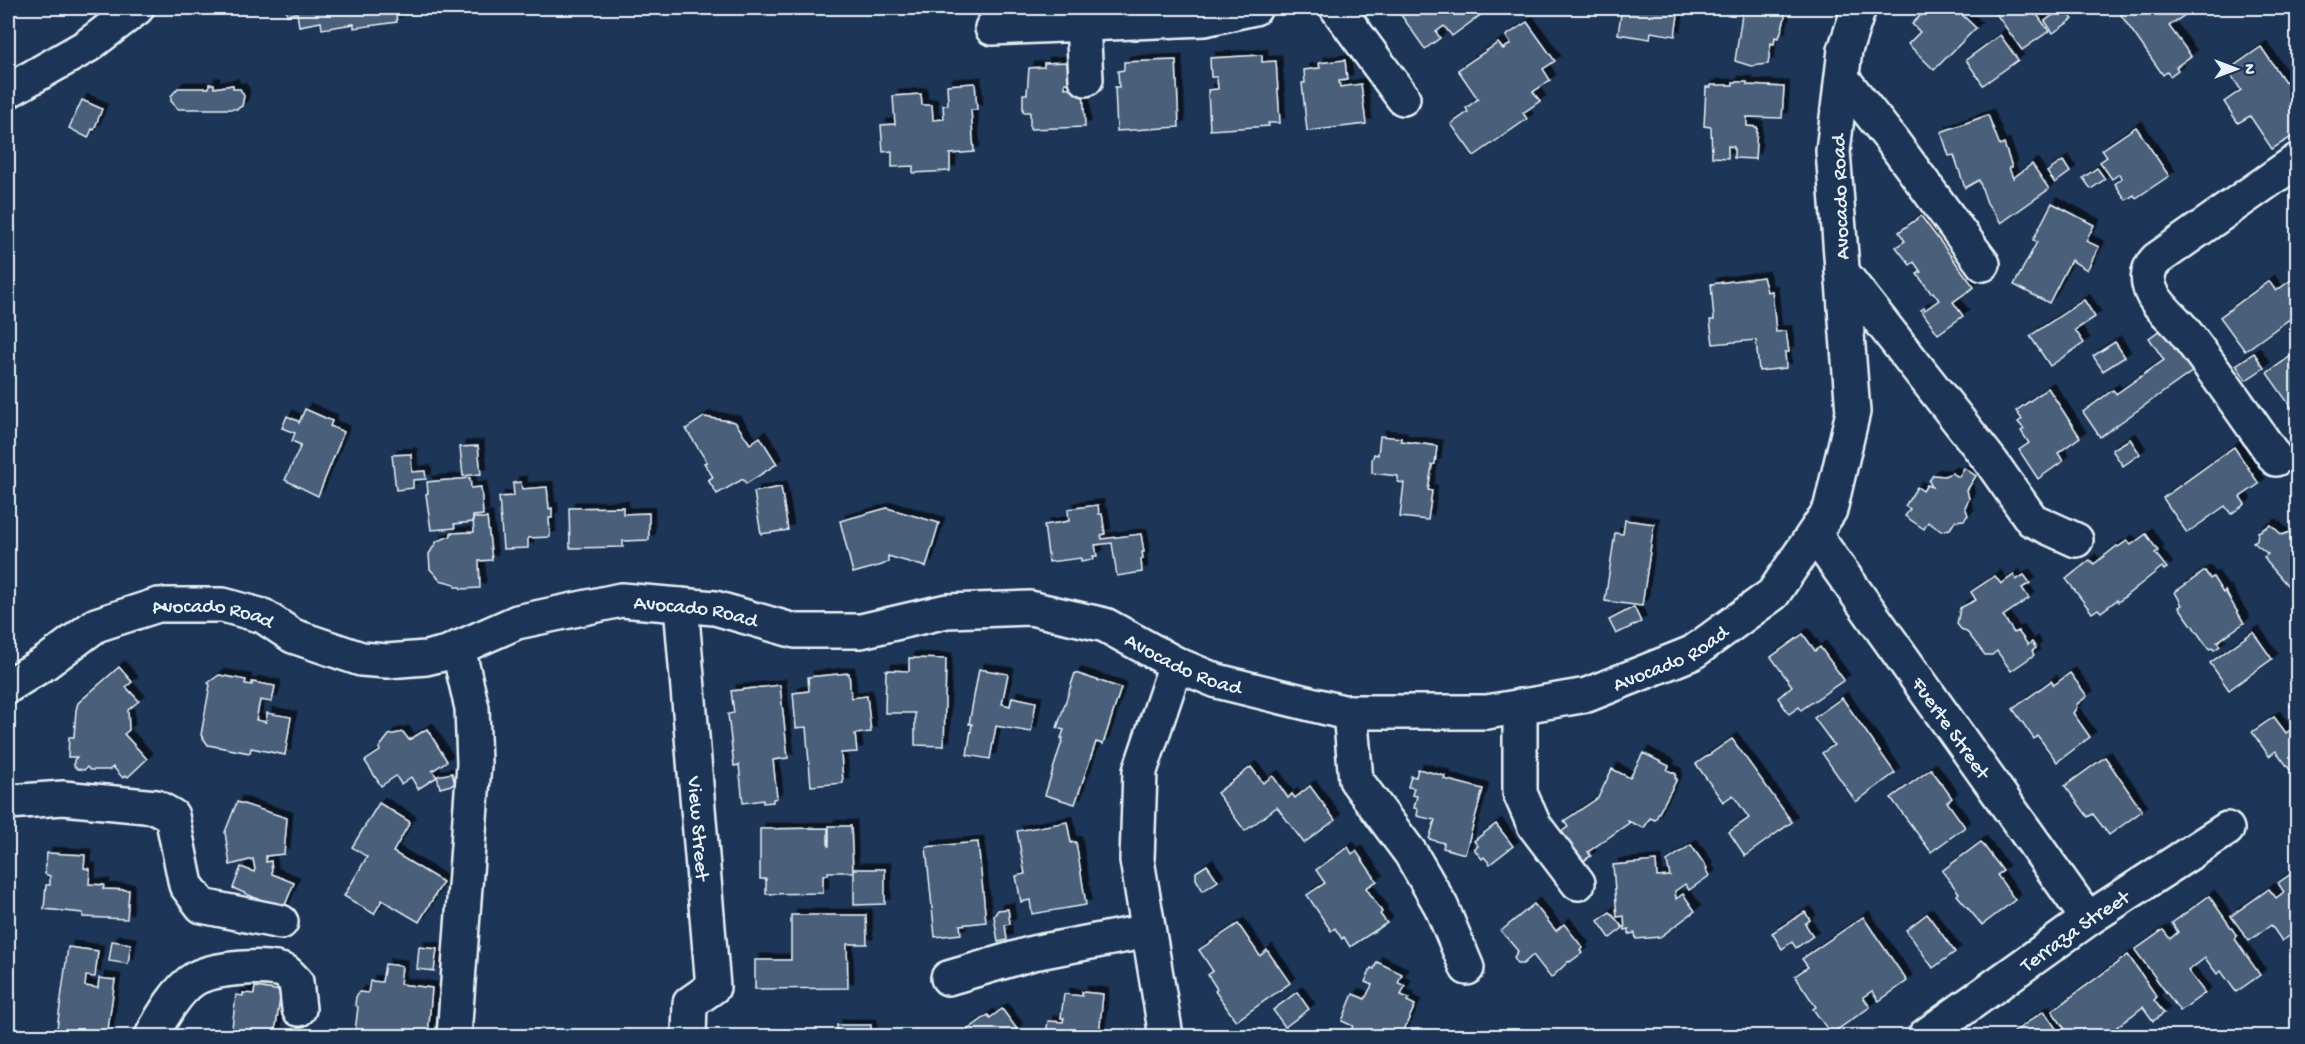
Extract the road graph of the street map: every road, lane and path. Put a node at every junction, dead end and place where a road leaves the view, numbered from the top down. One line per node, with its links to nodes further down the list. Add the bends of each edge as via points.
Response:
1 (137, 8): 9 (street, via 87,46)
2 (1254, 8): 5 (street, via 1205,19)
3 (1337, 8): 10 (street)
4 (1859, 8): 8 (street, Avocado Road, via 1845,50)
5 (1083, 25): 6 (street); 7 (street)
6 (992, 28)
7 (1086, 78)
8 (1842, 78): 12 (street); 13 (street, Avocado Road, via 1833,151)
9 (8, 92)
10 (1403, 98)
11 (2298, 160): 14 (street, via 2157,259 2148,277 2150,289 2160,304 2184,331)
12 (1983, 264)
13 (1842, 273): 15 (street, Avocado Road, via 1853,412 1830,510); 16 (street, via 2032,520)
14 (2276, 459)
15 (1815, 535): 21 (street, Avocado Road, via 1773,594 1692,653 1587,695); 26 (street, Fuerte Street)
16 (2076, 540)
17 (681, 605): 18 (street, Avocado Road, via 621,600 517,622); 19 (street, Avocado Road, via 715,608 795,631 861,631 946,611 1030,608 1105,625); 34 (street, View Street, via 713,987 690,1003)
18 (458, 648): 20 (street, Avocado Road, via 406,660 362,659 293,636 263,616 223,605 158,605 96,625); 33 (street, via 472,708 474,764)
19 (1176, 664): 22 (street, Avocado Road, via 1217,681); 28 (street, via 1140,771 1137,860)
20 (8, 686)
21 (1520, 706): 22 (street, Avocado Road, via 1487,712); 25 (street, via 1520,794 1534,825)
22 (1350, 712): 29 (street, via 1356,780 1411,854 1441,906)
23 (8, 802): 27 (street, via 63,798 156,807 172,816 186,885 202,906)
24 (2227, 830): 26 (street, Terraza Street)
25 (1578, 883)
26 (2088, 919): 36 (street, Terraza Street)
27 (281, 922)
28 (1148, 930): 30 (street, via 1033,953); 35 (street)
29 (1467, 968)
30 (948, 978)
31 (298, 1009): 32 (street, via 296,982 285,972 219,969 194,979 174,999)
32 (152, 1036)
33 (454, 1036)
34 (689, 1036)
35 (1166, 1036)
36 (1925, 1036)

